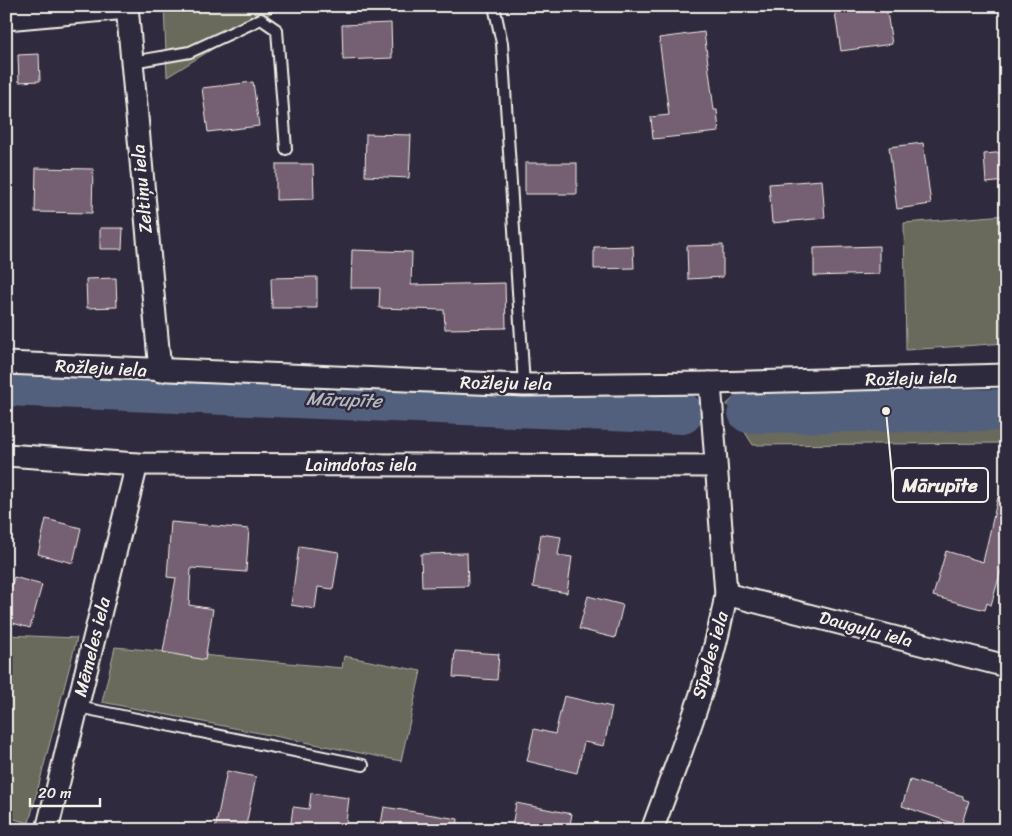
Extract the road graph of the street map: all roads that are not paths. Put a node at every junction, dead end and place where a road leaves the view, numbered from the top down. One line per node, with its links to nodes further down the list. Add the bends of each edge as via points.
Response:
1 (494, 6): 10 (lane, via 502,43)
2 (127, 7): 3 (street); 4 (street, Zeltiņu iela)
3 (6, 19)
4 (132, 62): 5 (lane, via 190,52 261,19 277,30); 7 (street, Zeltiņu iela)
5 (286, 149)
6 (6, 364): 7 (street, Rožleju iela)
7 (160, 371): 10 (street, Rožleju iela)
8 (1006, 375): 9 (street, Rožleju iela)
9 (710, 383): 10 (street, Rožleju iela); 13 (street, Sīpeles iela)
10 (524, 384)
11 (6, 455): 12 (street, Laimdotas iela)
12 (137, 464): 13 (street, Laimdotas iela); 16 (street, Mēmeles iela)
13 (715, 466): 14 (street, Sīpeles iela)
14 (726, 594): 15 (street, Dauguļu iela); 19 (street, Sīpeles iela, via 721,624)
15 (1006, 666)
16 (78, 707): 17 (lane); 18 (street, Mēmeles iela)
17 (363, 765)
18 (47, 830)
19 (652, 830)

